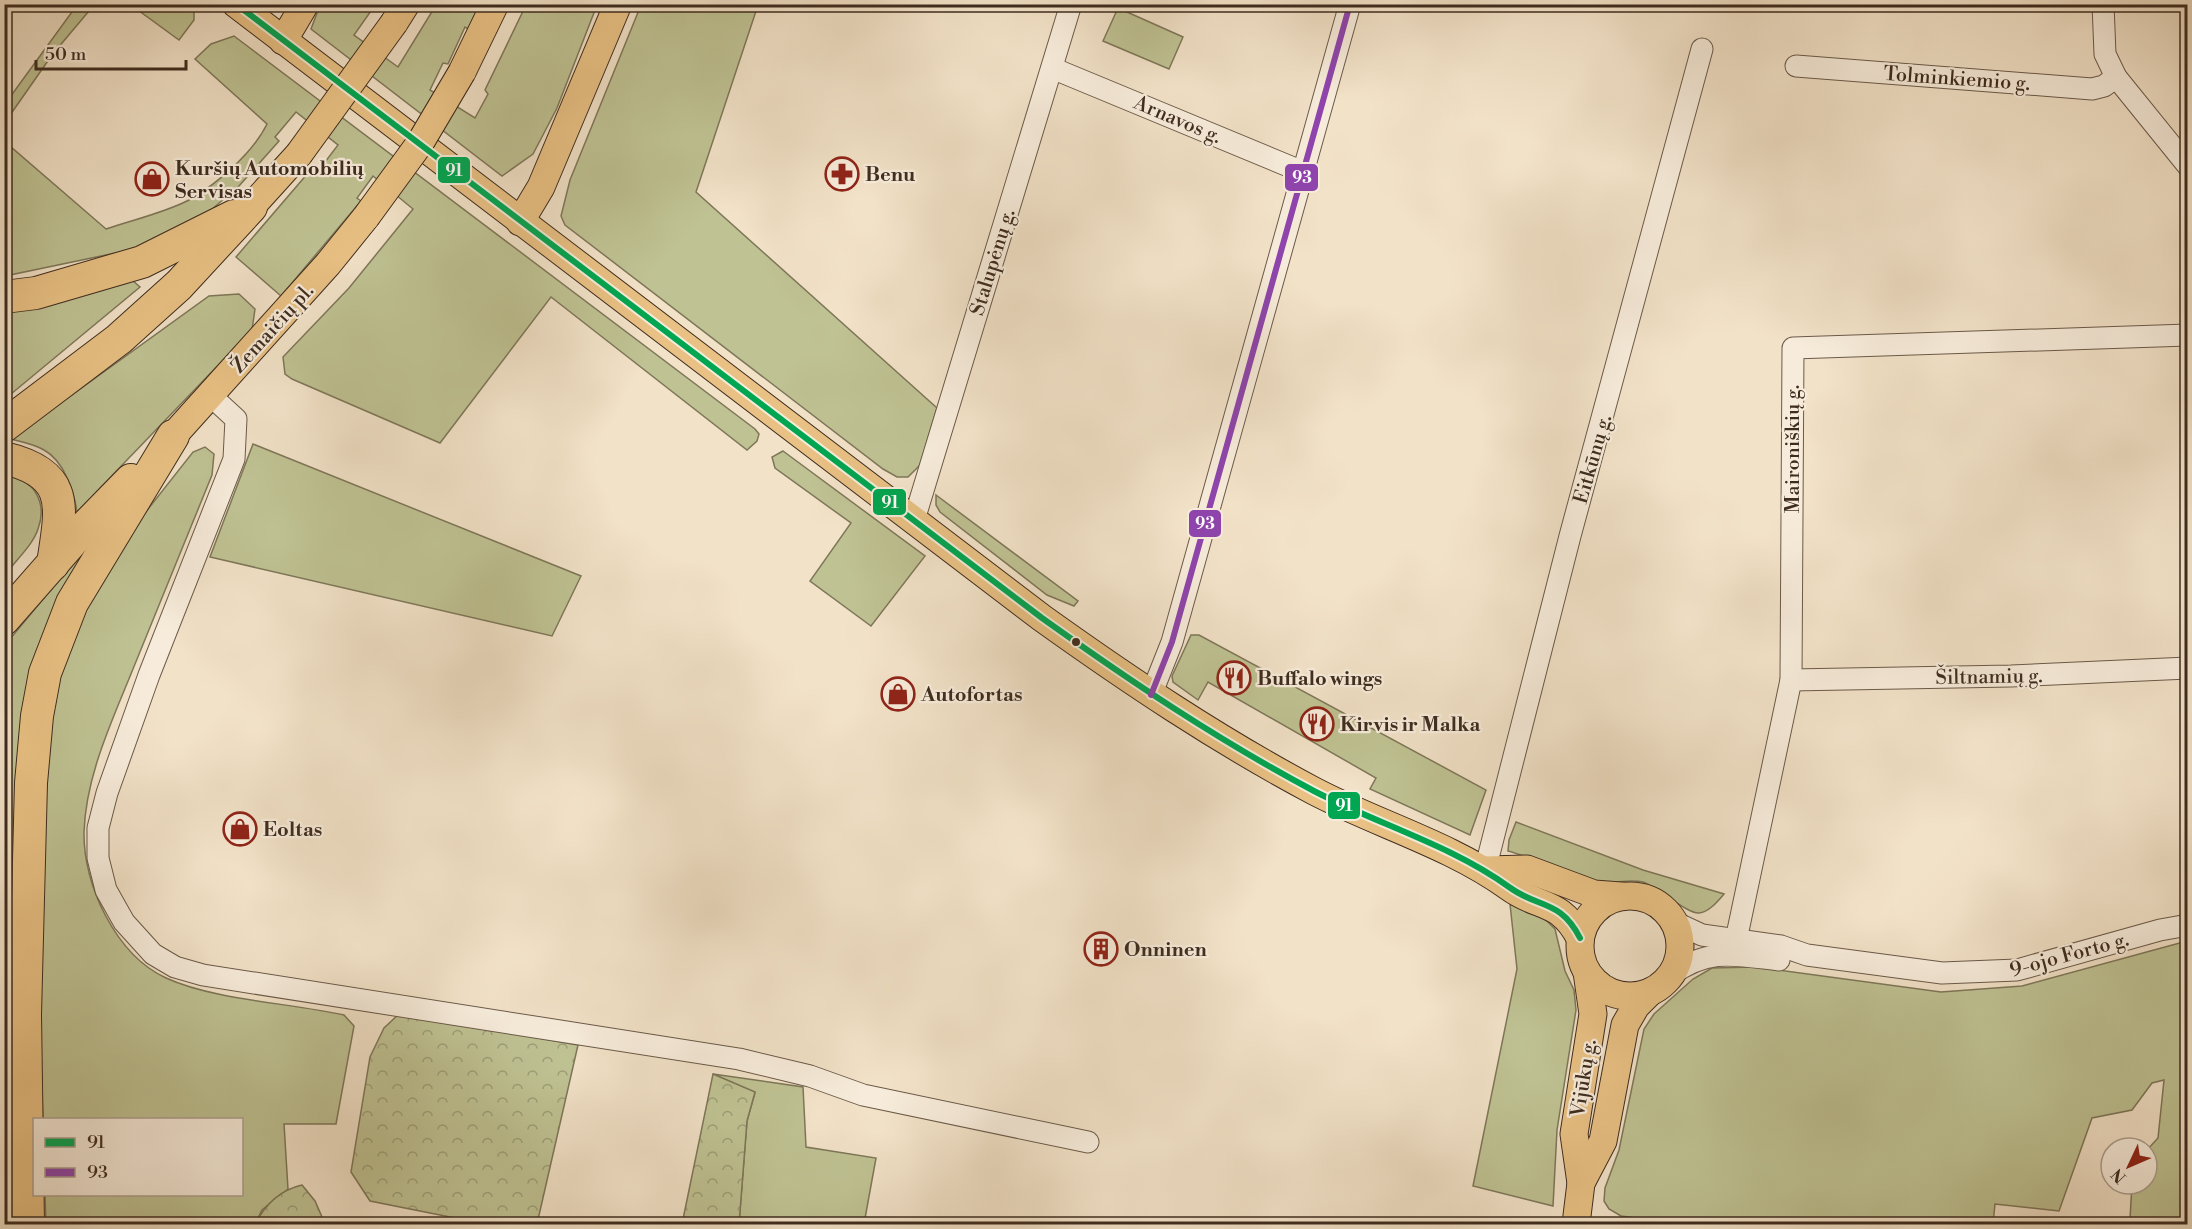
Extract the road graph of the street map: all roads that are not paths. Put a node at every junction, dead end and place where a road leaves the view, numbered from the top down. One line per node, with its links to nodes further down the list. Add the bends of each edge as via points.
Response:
1 (236, 4): 9 (main road)
2 (305, 4): 9 (main road)
3 (495, 4): 20 (main road, Žemaičių pl., bridge, via 462,72 420,143 366,217)
4 (618, 4): 17 (main road, via 541,188)
5 (1071, 4): 12 (street, Stalupėnų g.)
6 (1350, 4): 15 (street)
7 (2103, 4): 13 (street, via 2105,54)
8 (400, 14): 16 (main road, bridge, via 299,154)
9 (283, 40): 17 (main road)
10 (1702, 49): 30 (street, Eitkūnų g., via 1570,536)
11 (1796, 66): 13 (street, Tolminkiemio g., via 2092,88 2104,87)
12 (1052, 68): 15 (street, Arnavos g.); 24 (street, Stalupėnų g.)
13 (2116, 77): 14 (street)
14 (2187, 166)
15 (1304, 172): 29 (street, via 1172,642)
16 (251, 207): 18 (highway, via 142,262 36,293); 21 (highway, via 179,285 119,339)
17 (520, 222): 24 (main road)
18 (4, 297)
19 (2187, 335): 28 (street, Maironiškių g., via 1793,348)
20 (211, 396): 22 (main road, Žemaičių pl.); 40 (street, via 236,419 234,459 153,664 98,828 98,858 106,890 124,922 153,954 175,967 203,975 739,1059 810,1076 863,1095)
21 (4, 426)
22 (173, 436): 25 (highway, Žemaičių pl.); 39 (highway, via 72,603 45,673 31,783)
23 (4, 458): 25 (highway, via 26,463 47,478 60,500)
24 (914, 520): 29 (main road)
25 (52, 564): 26 (highway, Žemaičių pl.)
26 (4, 619)
27 (2187, 668): 28 (street, Šiltnamių g.)
28 (1791, 680): 36 (street, Maironiškių g.)
29 (1151, 695): 30 (main road, via 1316,791)
30 (1485, 870): 31 (main road, via 1527,869 1594,894); 34 (main road, via 1518,894 1557,909 1572,922)
31 (1621, 896): 32 (main road, via 1652,901); 34 (main road, via 1594,911)
32 (1674, 922): 36 (street, 9-ojo Forto g.); 38 (main road, via 1680,950)
33 (2187, 925): 36 (street, 9-ojo Forto g., via 2017,970 1985,973 1942,973 1807,955 1780,946)
34 (1580, 938): 37 (main road)
35 (4, 944): 39 (highway, via 15,962)
36 (1730, 947): 38 (street, 9-ojo Forto g., via 1700,958)
37 (1587, 972): 38 (main road, via 1608,992 1629,996); 41 (main road, Vijūkų g., via 1593,1014 1574,1134)
38 (1660, 984): 41 (main road, Vijūkų g., via 1636,1006 1625,1025 1603,1141)
39 (25, 1014): 42 (highway)
40 (1088, 1143)
41 (1581, 1183): 43 (main road, Vijūkų g.)
42 (28, 1224)
43 (1576, 1224)

